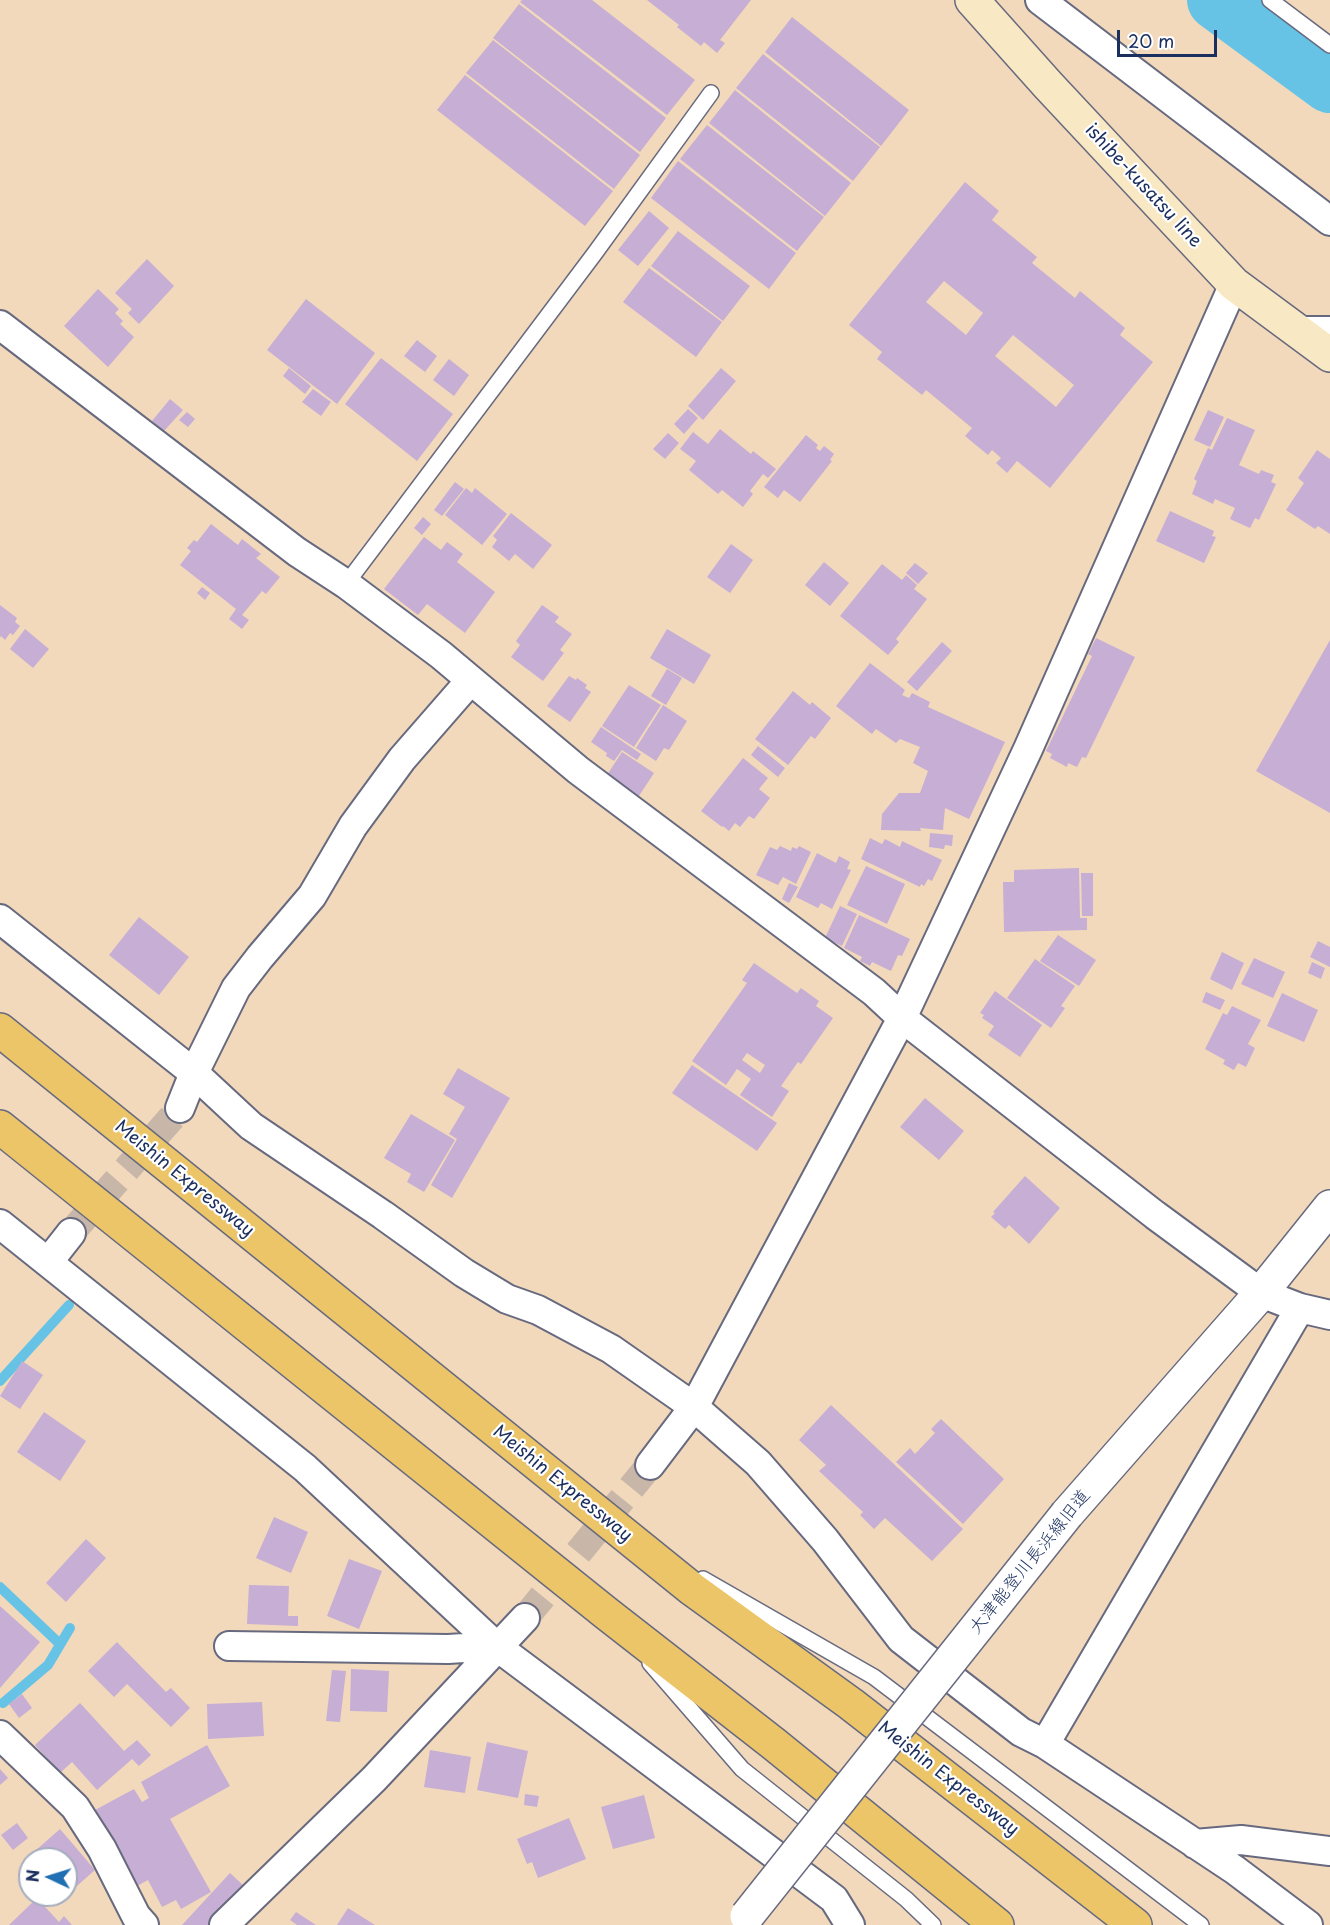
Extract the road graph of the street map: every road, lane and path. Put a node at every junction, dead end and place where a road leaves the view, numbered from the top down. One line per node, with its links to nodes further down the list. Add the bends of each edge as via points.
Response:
1 (972, 0): 7 (main road, ishibe-kusatsu line)
2 (1040, 0): 6 (street)
3 (1270, 0): 4 (lane)
4 (1330, 45)
5 (711, 93): 12 (lane)
6 (1330, 221)
7 (1234, 284): 10 (main road, ishibe-kusatsu line); 15 (street, via 1028,749)
8 (0, 326): 12 (street, via 297,552)
9 (1330, 331): 10 (street)
10 (1296, 332): 11 (main road, ishibe-kusatsu line)
11 (1330, 355)
12 (346, 584): 13 (street)
13 (470, 681): 15 (street, via 578,770 874,992); 17 (street, via 402,759 353,826 312,896 236,988)
14 (0, 919): 17 (street)
15 (902, 1018): 24 (street, via 1145,1208); 27 (street)
16 (0, 1030): 29 (highway, Meishin Expressway)
17 (194, 1073): 18 (street); 27 (street, via 251,1126 464,1273 507,1299 538,1310 611,1349)
18 (180, 1108)
19 (0, 1127): 30 (highway)
20 (1330, 1207): 24 (street, 大津能登川長浜線旧道)
21 (0, 1224): 23 (street)
22 (71, 1233): 23 (street)
23 (49, 1261): 33 (street, via 305,1468)
24 (1261, 1293): 25 (street); 38 (street, 大津能登川長浜線旧道, bridge, via 1067,1514)
25 (1300, 1308): 26 (street); 35 (street)
26 (1330, 1315)
27 (694, 1407): 28 (street); 35 (street, via 758,1464 825,1540 901,1639 1021,1732)
28 (650, 1465)
29 (622, 1533): 44 (highway, Meishin Expressway, via 851,1704); 45 (lane, via 874,1677)
30 (606, 1613): 42 (lane, via 742,1768); 43 (highway)
31 (525, 1618): 33 (street)
32 (229, 1646): 33 (street)
33 (496, 1646): 40 (street, via 374,1779); 41 (street, via 834,1899)
34 (0, 1735): 39 (street, via 75,1807)
35 (1045, 1744): 36 (street)
36 (1195, 1844): 37 (street, via 1241,1840); 46 (street)
37 (1330, 1851)
38 (744, 1920)
39 (144, 1925)
40 (224, 1925)
41 (850, 1925)
42 (933, 1925)
43 (997, 1925)
44 (1135, 1925)
45 (1201, 1925)
46 (1308, 1925)

